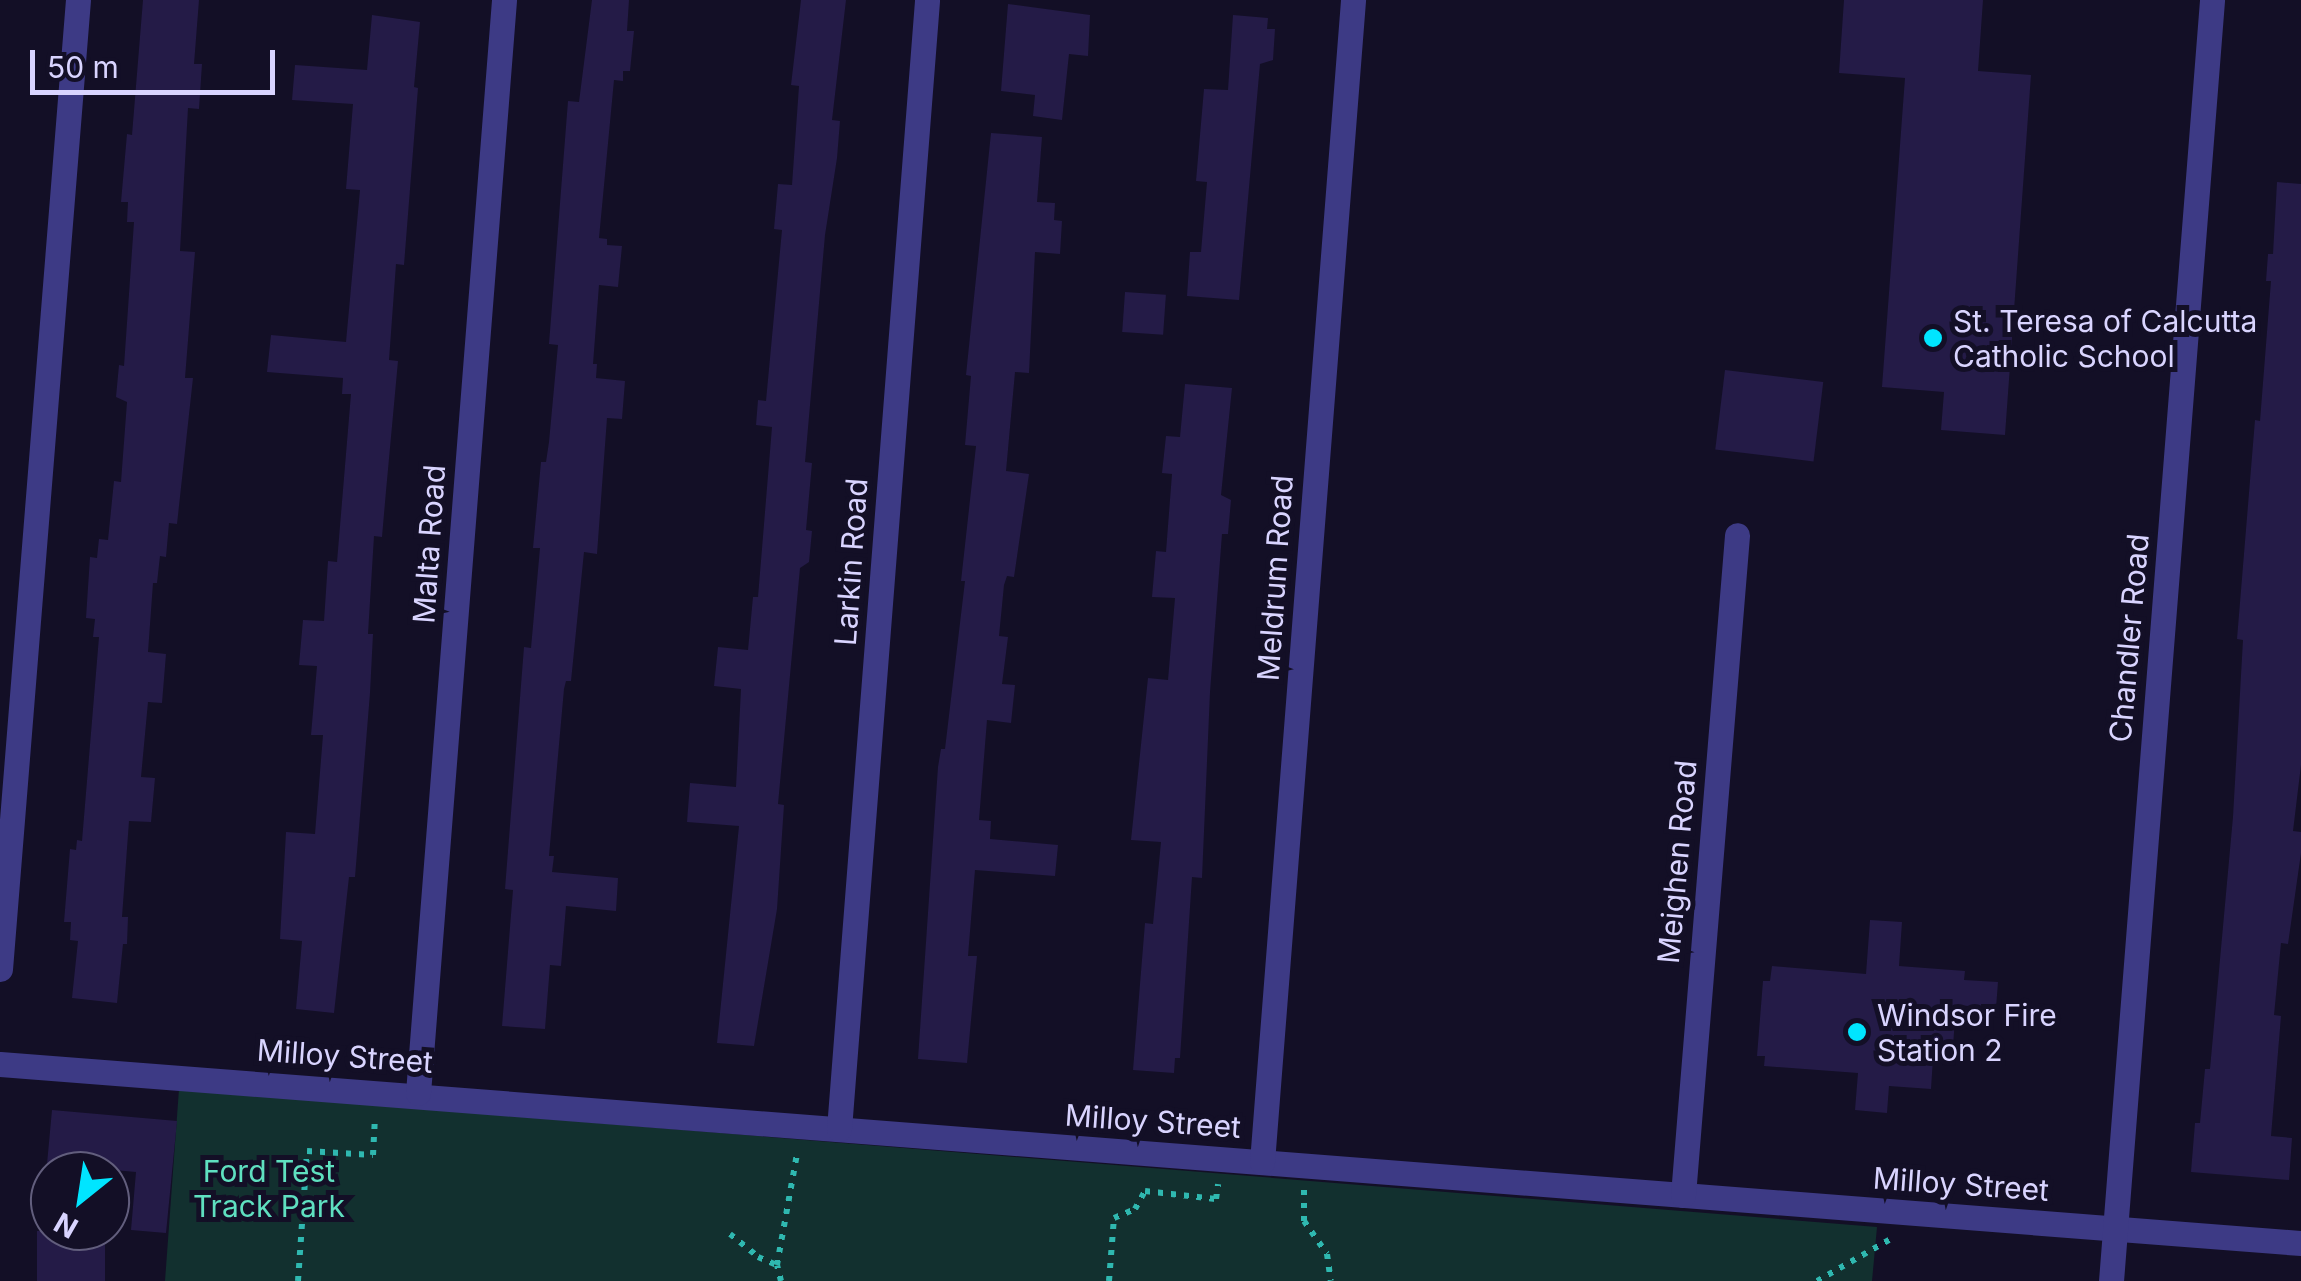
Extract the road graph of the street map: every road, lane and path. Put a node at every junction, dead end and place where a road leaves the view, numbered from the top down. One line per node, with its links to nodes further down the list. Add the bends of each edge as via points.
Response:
1 (78, 0): 7 (street)
2 (504, 0): 9 (street, Malta Road)
3 (927, 0): 11 (street, Larkin Road)
4 (1354, 0): 13 (street, Meldrum Road)
5 (2212, 0): 17 (street, Chandler Road)
6 (1737, 535): 16 (street, Meighen Road)
7 (0, 969)
8 (0, 1064): 9 (street, Milloy Street)
9 (418, 1093): 11 (street, Milloy Street)
10 (376, 1113): 22 (path, via 373,1155 306,1151)
11 (839, 1129): 13 (street, Milloy Street)
12 (798, 1147): 21 (path)
13 (1262, 1162): 16 (street, Milloy Street)
14 (1218, 1182): 24 (path, via 1216,1198 1144,1191 1135,1209 1114,1218)
15 (1304, 1186): 25 (path, via 1304,1221 1327,1254)
16 (1683, 1195): 17 (street, Milloy Street)
17 (2116, 1228): 20 (street, Milloy Street); 27 (street, Chandler Road)
18 (730, 1234): 21 (path)
19 (1895, 1234): 26 (path)
20 (2301, 1243)
21 (777, 1265): 23 (path)
22 (298, 1281)
23 (781, 1281)
24 (1109, 1281)
25 (1331, 1281)
26 (1817, 1281)
27 (2111, 1281)

